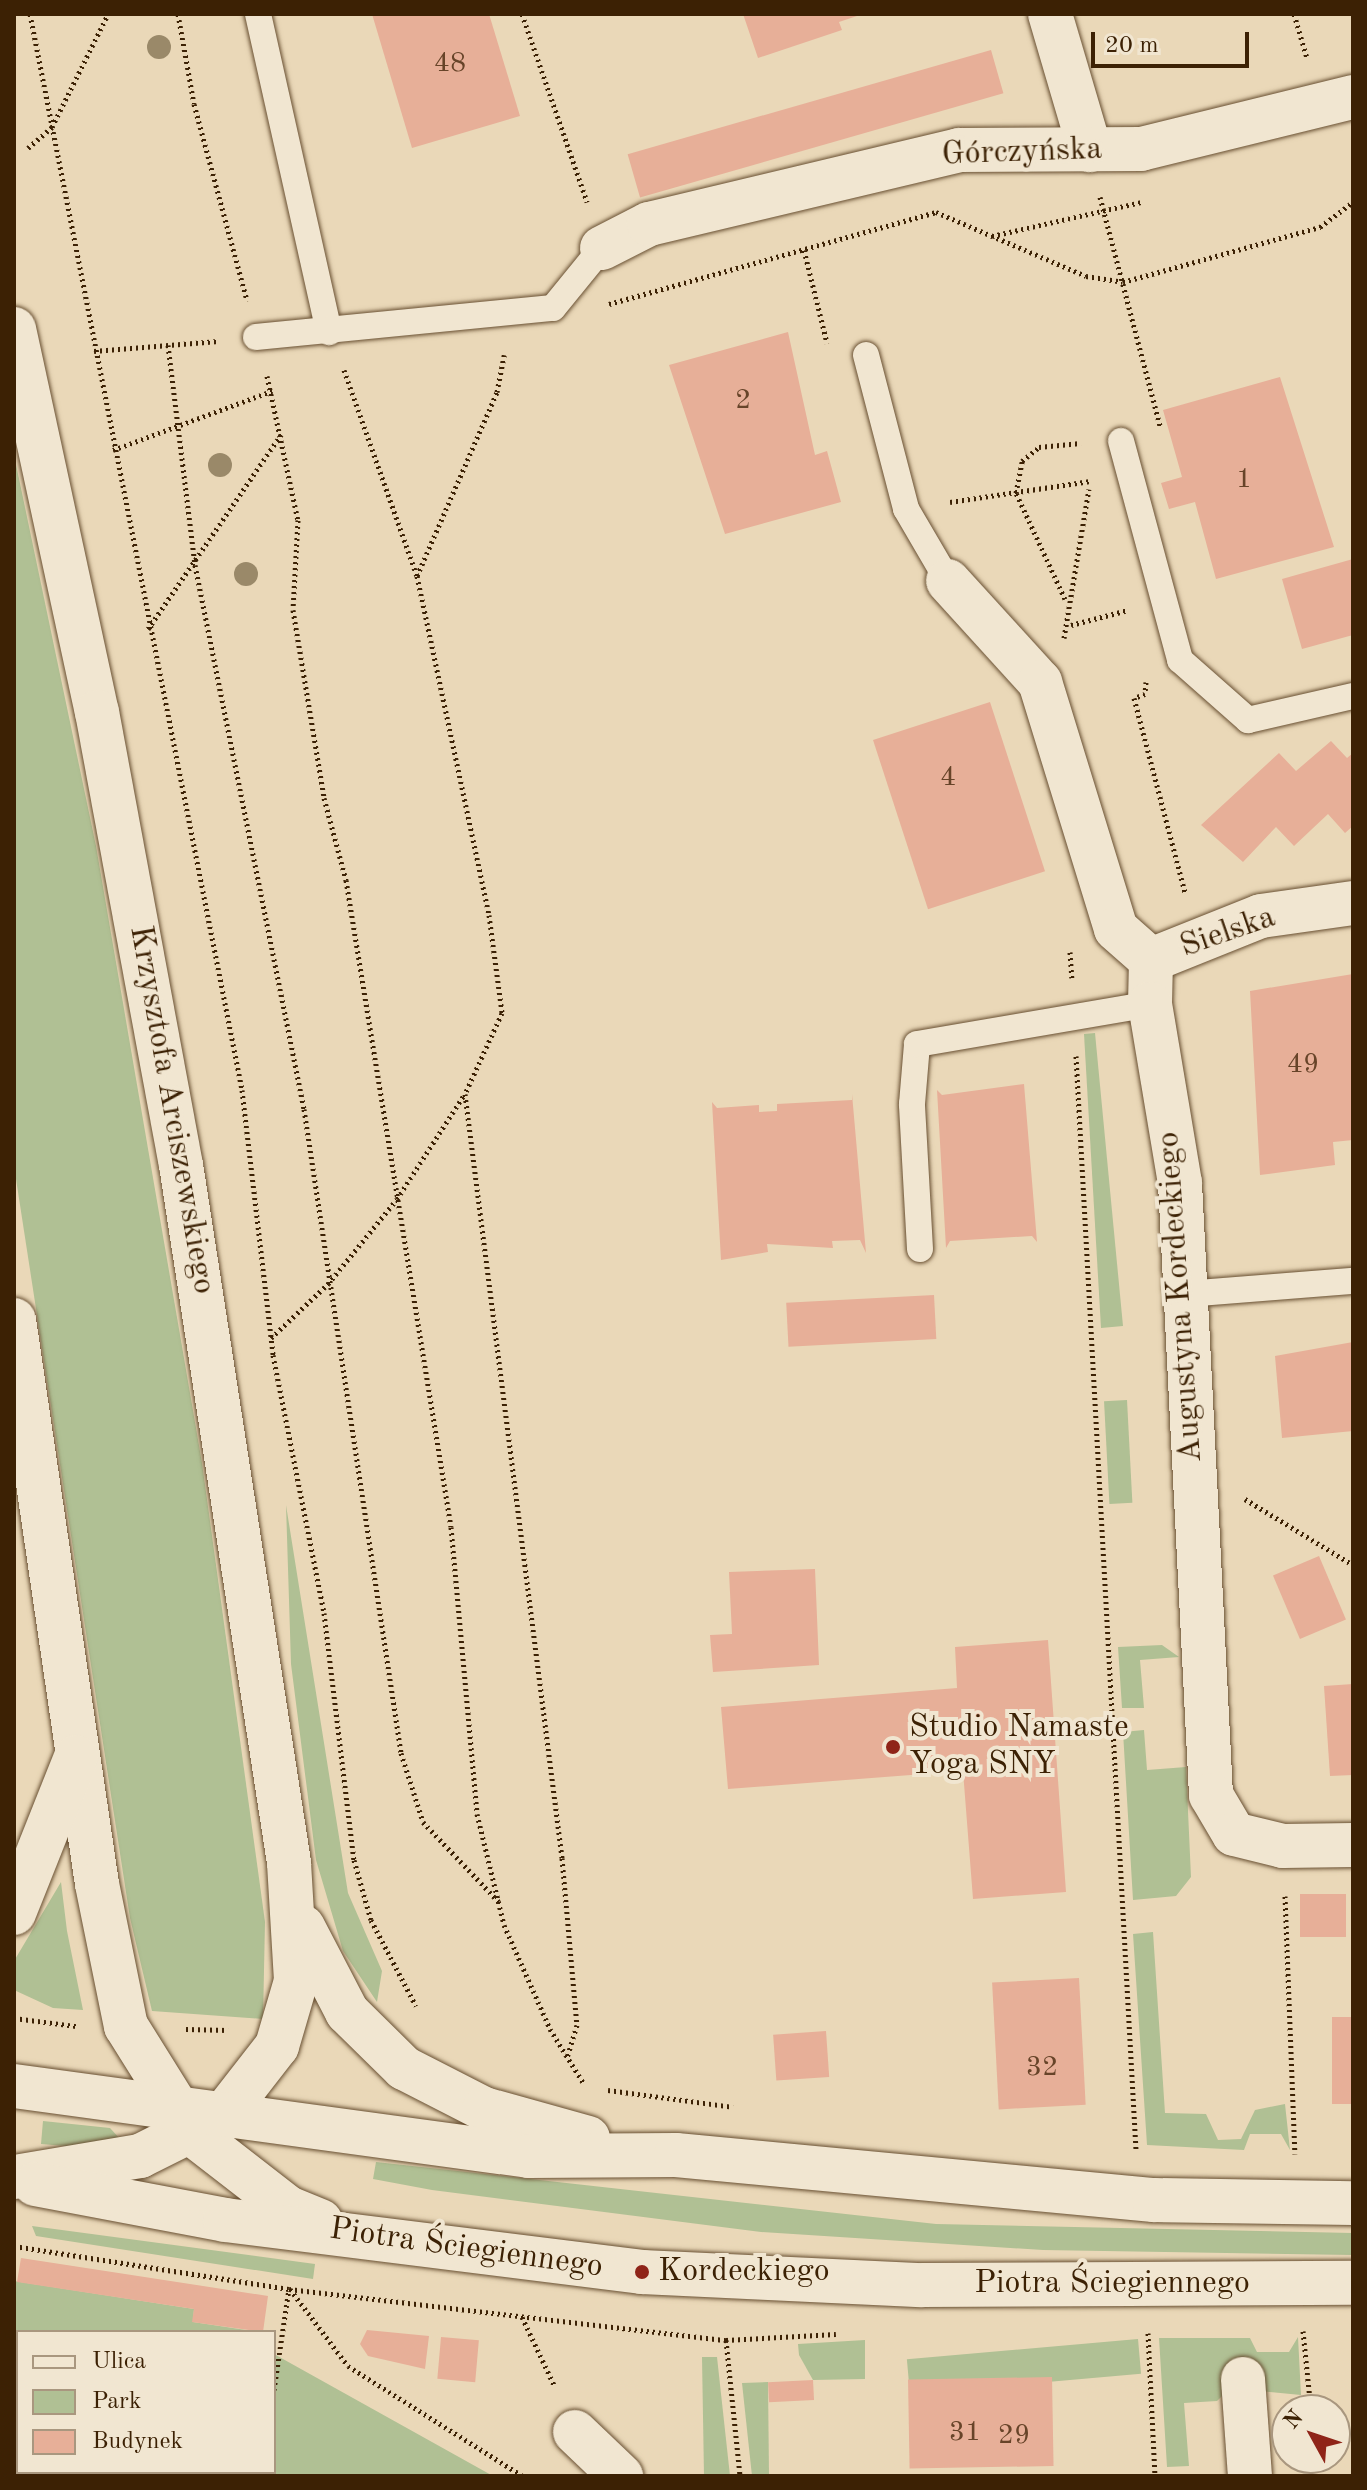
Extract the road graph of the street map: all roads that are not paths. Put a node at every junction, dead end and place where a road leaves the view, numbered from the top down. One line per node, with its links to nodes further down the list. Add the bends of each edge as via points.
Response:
1 (258, 14): 7 (lane)
2 (1050, 14): 4 (main road)
3 (1353, 97): 4 (main road, Górczyńska, via 1141,149)
4 (1090, 150): 5 (main road, Górczyńska, via 959,150 649,224)
5 (602, 248): 7 (lane, via 553,308)
6 (14, 329): 22 (main road, Krzysztofa Arciszewskiego, via 142,945 222,1409)
7 (329, 332): 8 (lane)
8 (256, 337)
9 (866, 355): 11 (lane, via 906,509)
10 (1110, 443): 12 (lane, via 1180,660 1248,720)
11 (948, 581): 14 (main road, via 1040,682 1116,929)
12 (1353, 696)
13 (1353, 903): 14 (main road, Sielska, via 1261,916)
14 (1151, 960): 15 (main road, Augustyna Kordeckiego)
15 (1150, 1004): 16 (lane, via 917,1044); 18 (main road, Augustyna Kordeckiego, via 1180,1183)
16 (920, 1249)
17 (1353, 1281): 18 (lane)
18 (1186, 1294): 21 (main road, Augustyna Kordeckiego, via 1211,1795 1234,1834 1283,1846)
19 (14, 1320): 20 (main road)
20 (78, 1750): 23 (main road); 25 (main road, via 126,2026)
21 (1353, 1845)
22 (294, 1897): 25 (main road, Krzysztofa Arciszewskiego, via 290,2012 253,2084); 26 (main road, Krzysztofa Arciszewskiego, via 330,1986 404,2068 452,2097 533,2127)
23 (14, 1913)
24 (14, 2086): 25 (main road)
25 (197, 2118): 26 (main road, via 529,2156); 27 (main road, Krzysztofa Arciszewskiego, via 140,2156); 29 (main road, via 288,2208)
26 (676, 2155): 28 (main road, via 1154,2200)
27 (14, 2178): 29 (main road, Piotra Ściegiennego, via 225,2220)
28 (1353, 2203)
29 (344, 2231): 30 (main road, Piotra Ściegiennego, via 539,2262 790,2282)
30 (1353, 2283)
31 (1243, 2379): 34 (main road)
32 (575, 2432): 33 (main road)
33 (621, 2476)
34 (1250, 2476)

